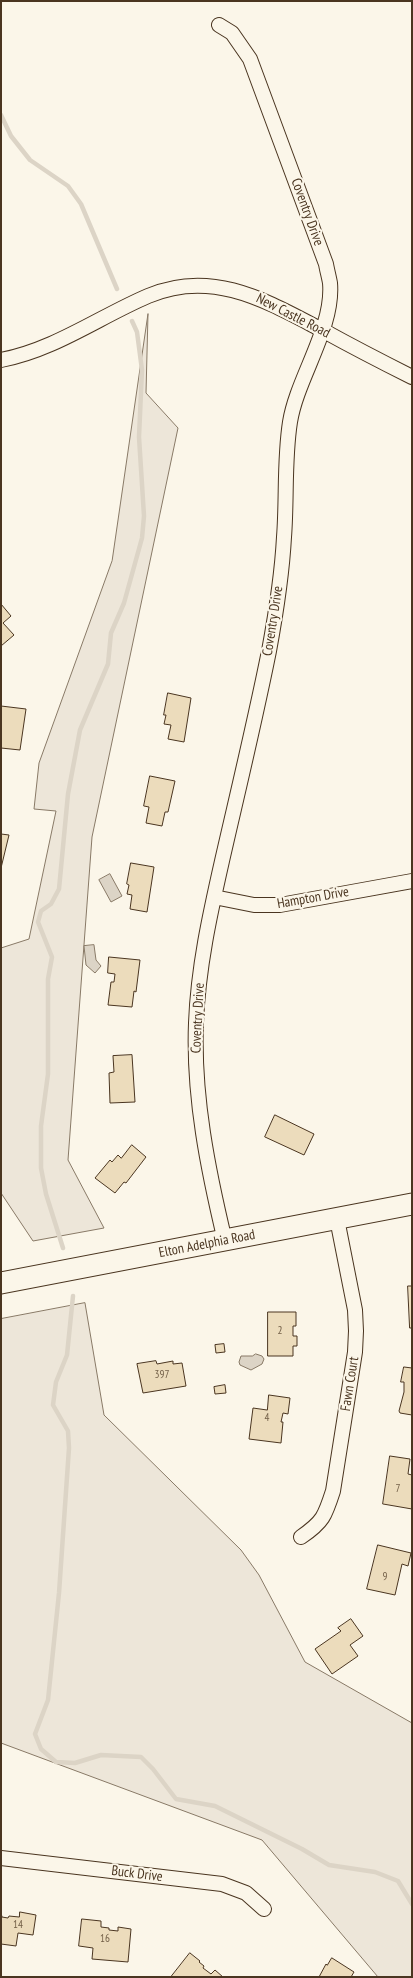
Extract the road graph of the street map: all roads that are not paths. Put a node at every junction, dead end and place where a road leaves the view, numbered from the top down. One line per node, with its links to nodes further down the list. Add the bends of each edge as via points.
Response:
1 (219, 24): 2 (street, Coventry Drive, via 232,33 250,59 326,264 329,304)
2 (322, 330): 3 (street, New Castle Road, via 253,296 211,287 188,287 150,295 40,348); 4 (street, New Castle Road); 6 (street, Coventry Drive, via 290,420 284,540 276,607)
3 (1, 360)
4 (412, 377)
5 (412, 880): 6 (street, Hampton Drive, via 280,905 254,905)
6 (214, 897): 9 (street, Coventry Drive, via 198,986 196,1065 201,1122)
7 (412, 1204): 8 (main road, Elton Adelphia Road)
8 (337, 1219): 9 (main road, Elton Adelphia Road); 11 (street, Fawn Court, via 355,1310 355,1352 333,1491 319,1524)
9 (225, 1241): 10 (main road, Elton Adelphia Road)
10 (1, 1283)
11 (301, 1537)
12 (1, 1858): 13 (street, Buck Drive, via 222,1884 246,1893)
13 (264, 1909)

